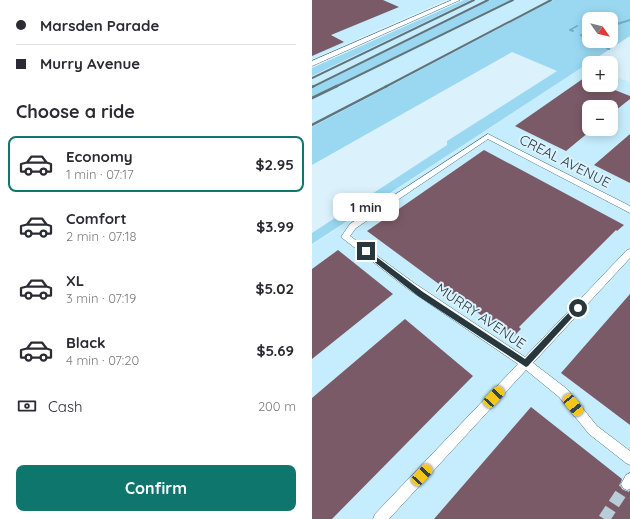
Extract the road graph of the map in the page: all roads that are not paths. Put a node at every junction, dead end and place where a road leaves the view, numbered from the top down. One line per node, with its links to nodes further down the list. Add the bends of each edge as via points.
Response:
1 (454, 0): 2 (main road)
2 (312, 64)
3 (630, 210): 4 (street, CREAL AVENUE, via 488,136 353,226)
4 (345, 237): 6 (street, MURRY AVENUE, via 421,294)
5 (630, 252): 6 (street)
6 (526, 364): 7 (street, MURRY AVENUE, via 563,393 593,430); 8 (street)
7 (630, 459)
8 (380, 519)

